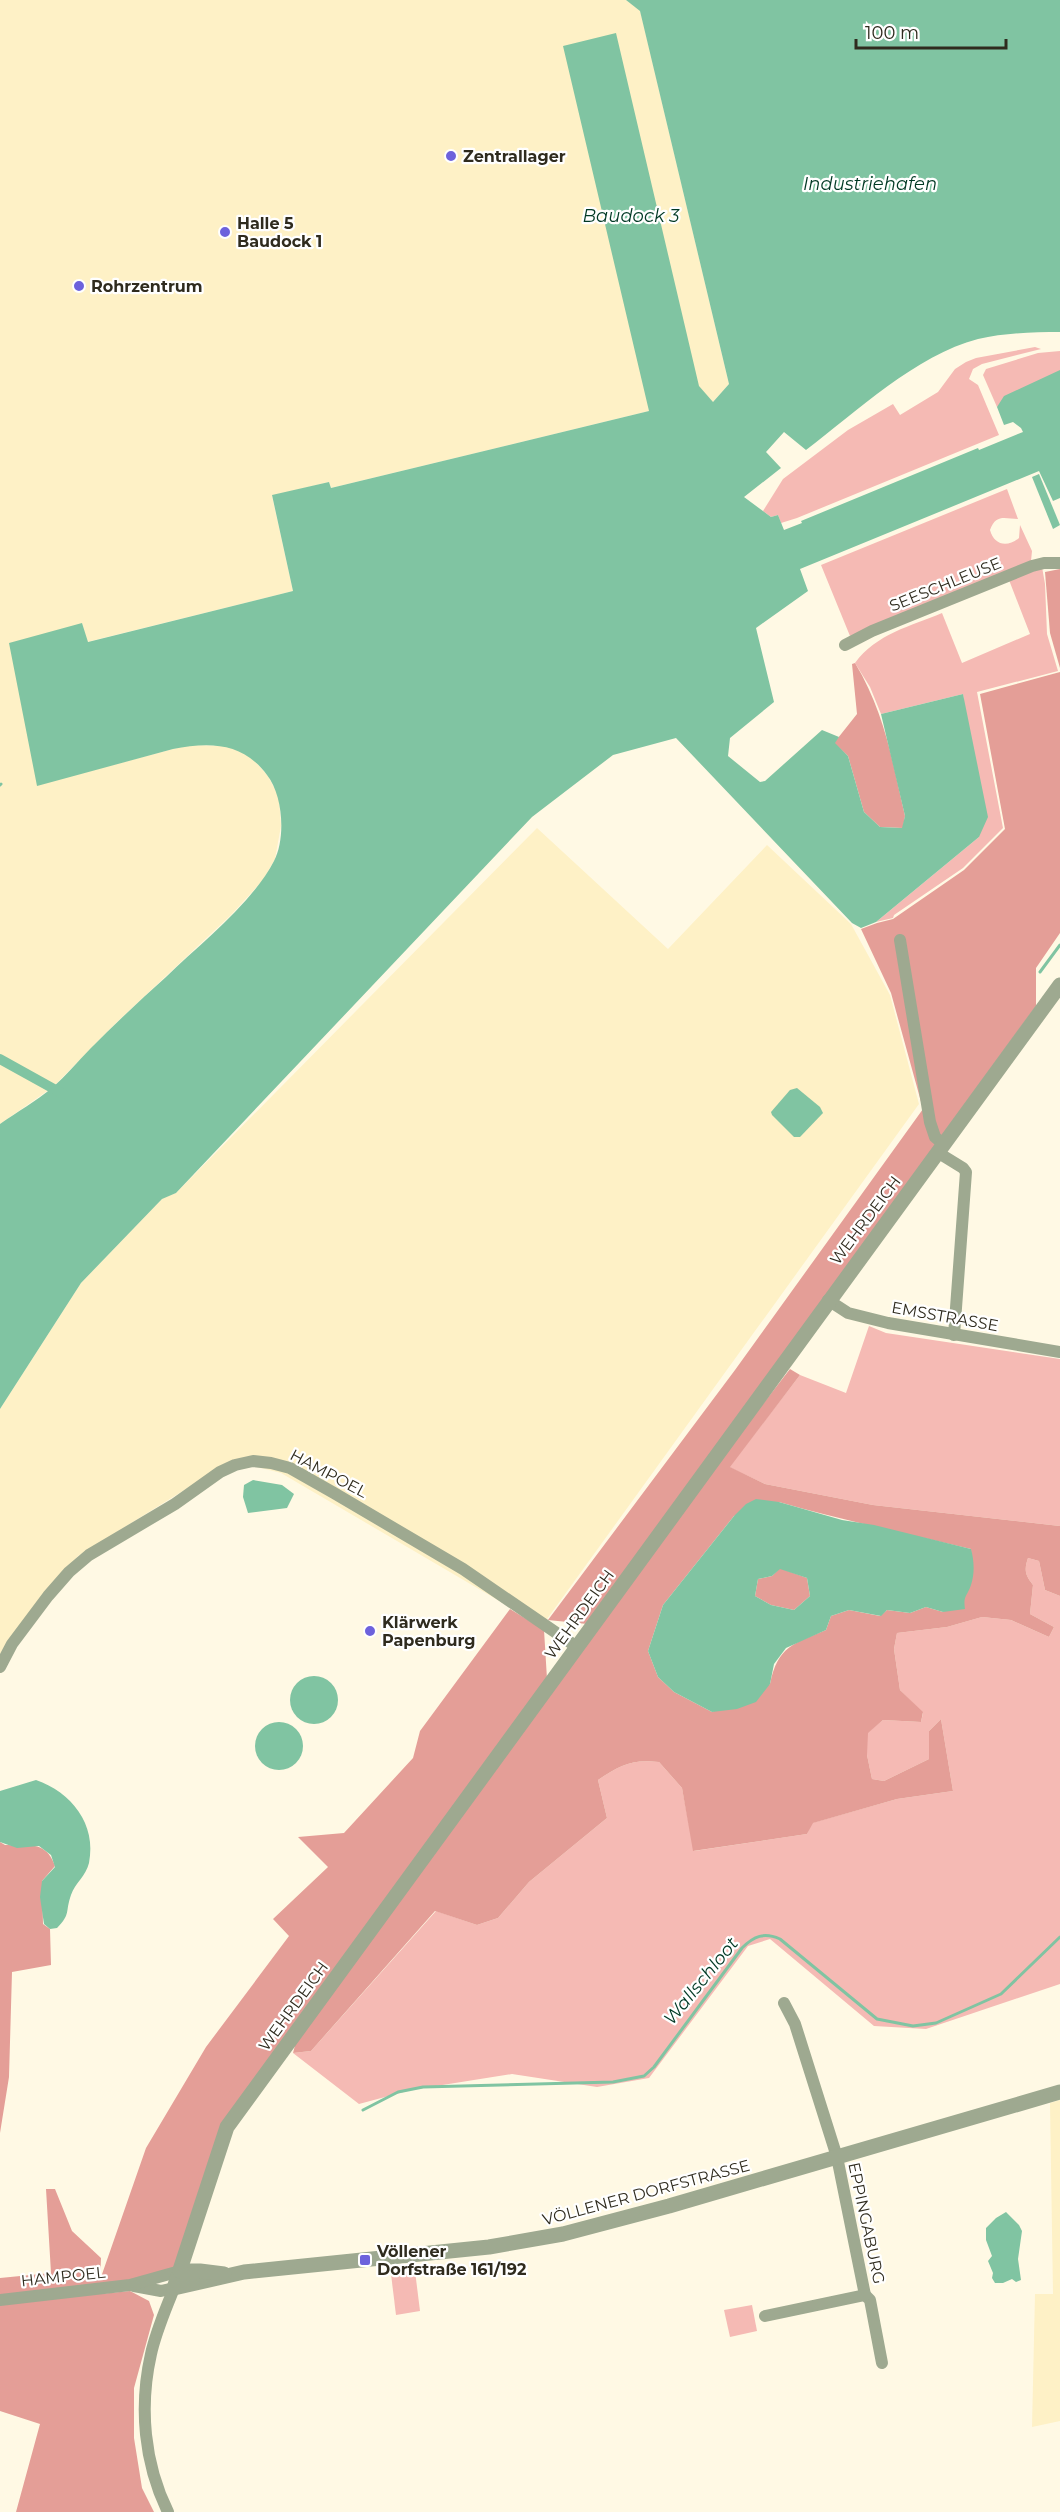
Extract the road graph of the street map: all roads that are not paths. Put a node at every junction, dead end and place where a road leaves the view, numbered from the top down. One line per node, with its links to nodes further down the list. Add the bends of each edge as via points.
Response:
1 (1060, 563): 2 (street, SEESCHLEUSE, via 1032,566)
2 (845, 645)
3 (900, 940): 5 (street, via 930,1122)
4 (1060, 985): 5 (street, WEHRDEICH)
5 (940, 1148): 6 (street, WEHRDEICH); 7 (street, via 966,1172)
6 (828, 1300): 7 (street, EMSSTRASSE, via 848,1313); 9 (street, WEHRDEICH)
7 (954, 1335): 8 (street, EMSSTRASSE)
8 (1060, 1352)
9 (578, 1647): 10 (street, HAMPOEL, via 453,1563 334,1492 290,1468 253,1461 220,1472 89,1555 48,1596); 14 (street, WEHRDEICH, via 227,2127)
10 (0, 1667)
11 (784, 2003): 13 (street, EPPINGABURG, via 795,2024)
12 (1060, 2092): 13 (street, VÖLLENER DORFSTRASSE)
13 (837, 2157): 15 (street, VÖLLENER DORFSTRASSE, via 544,2238); 18 (street, EPPINGABURG)
14 (180, 2271): 15 (street, VÖLLENER DORFSTRASSE); 16 (street, HAMPOEL); 17 (street, WEHRDEICH)
15 (230, 2275): 17 (street, VÖLLENER DORFSTRASSE)
16 (130, 2285): 17 (street, HAMPOEL); 19 (street, HAMPOEL)
17 (174, 2288): 22 (street, via 151,2352 145,2396 145,2434 152,2471)
18 (865, 2295): 20 (street, EPPINGABURG); 21 (street, EPPINGABURG, via 870,2300)
19 (0, 2300)
20 (765, 2316)
21 (882, 2363)
22 (168, 2512)

